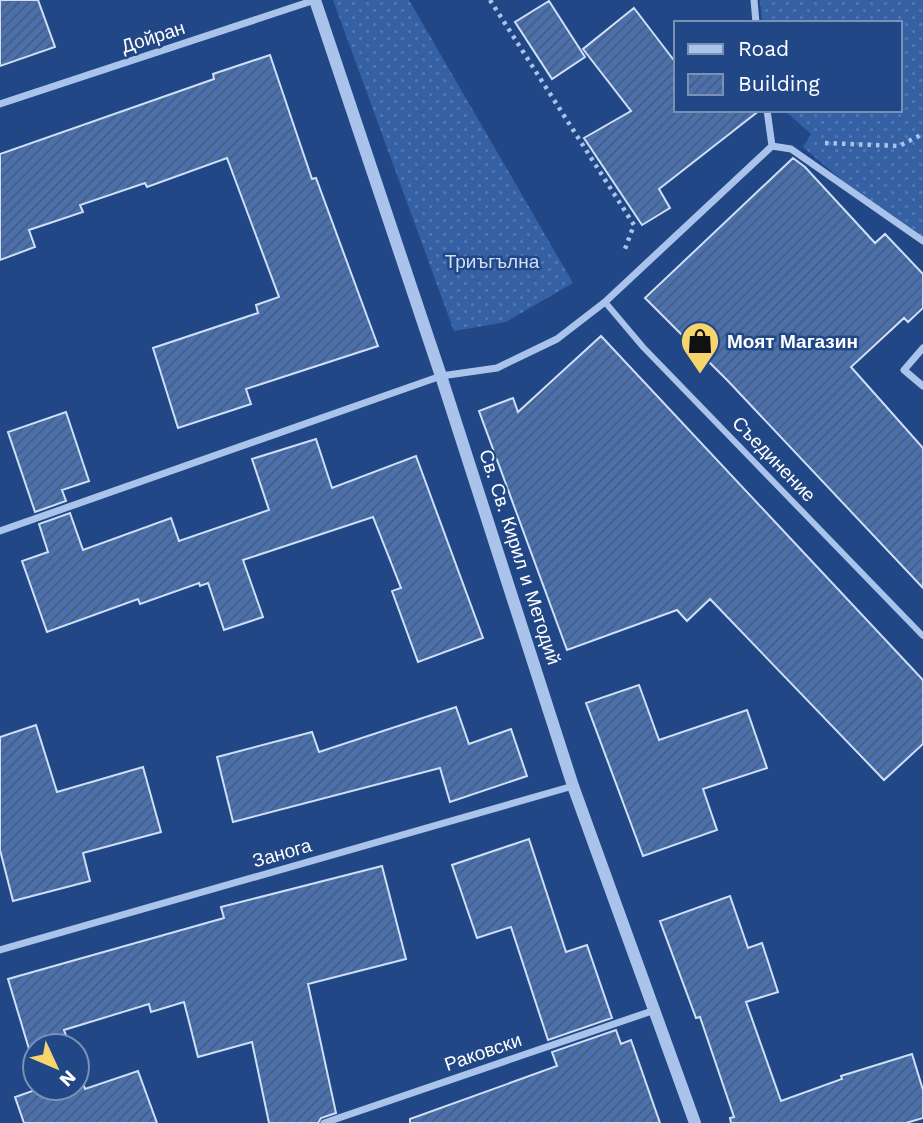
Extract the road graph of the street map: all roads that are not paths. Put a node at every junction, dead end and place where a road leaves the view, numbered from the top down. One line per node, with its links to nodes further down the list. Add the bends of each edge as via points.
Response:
1 (315, 0): 4 (street, Дойран); 10 (street, Св. Св. Кирил и Методий)
2 (754, 0): 3 (street)
3 (757, 21)
4 (0, 104)
5 (767, 112): 6 (street)
6 (772, 146): 7 (street, via 791,149); 8 (street)
7 (923, 241)
8 (605, 302): 10 (street, via 557,339 496,368); 13 (street, Съединение, via 643,347)
9 (923, 348): 11 (street, via 904,370)
10 (441, 376): 12 (street); 14 (street, Св. Св. Кирил и Методий)
11 (923, 386)
12 (0, 531)
13 (923, 636)
14 (573, 786): 15 (street, Занога); 16 (street, Св. Св. Кирил и Методий)
15 (0, 950)
16 (652, 1011): 17 (street, Раковски); 18 (street, Св. Св. Кирил и Методий)
17 (324, 1123)
18 (695, 1123)

